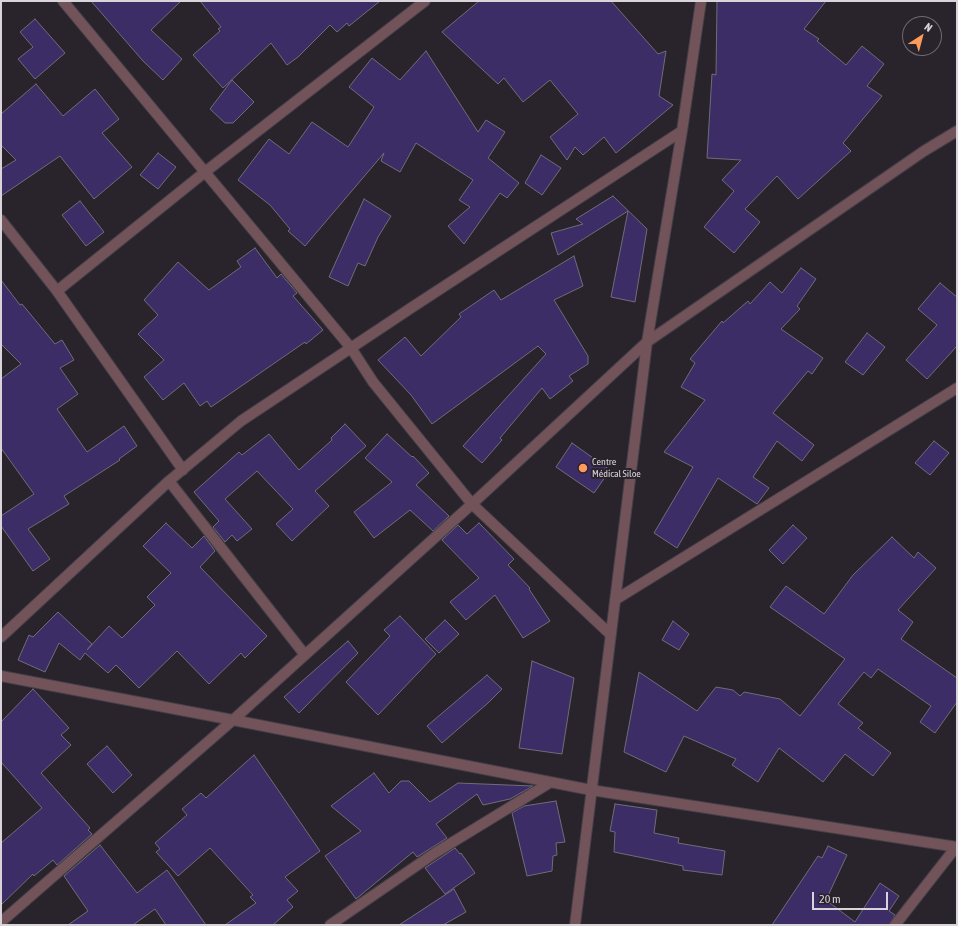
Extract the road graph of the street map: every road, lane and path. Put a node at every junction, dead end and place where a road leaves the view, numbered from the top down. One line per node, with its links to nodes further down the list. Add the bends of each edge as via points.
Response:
1 (63, 1): 6 (street)
2 (425, 1): 6 (street)
3 (701, 1): 4 (street)
4 (682, 131): 9 (street); 10 (street)
5 (957, 131): 9 (street)
6 (205, 172): 8 (street); 10 (street)
7 (1, 220): 8 (street)
8 (57, 291): 12 (street)
9 (647, 342): 14 (street); 15 (street)
10 (351, 348): 12 (street, via 241,421); 14 (street, via 373,382)
11 (957, 388): 15 (street)
12 (183, 470): 13 (street)
13 (169, 481): 17 (street); 18 (street)
14 (472, 504): 16 (street); 18 (street)
15 (615, 600): 16 (street)
16 (611, 634): 22 (street)
17 (1, 637)
18 (305, 655): 20 (street)
19 (1, 676): 20 (street)
20 (233, 720): 21 (street); 24 (street)
21 (551, 782): 22 (street); 25 (street, via 436,853)
22 (591, 790): 23 (street); 26 (street)
23 (957, 847): 27 (street)
24 (1, 922)
25 (330, 925)
26 (575, 925)
27 (894, 925)

